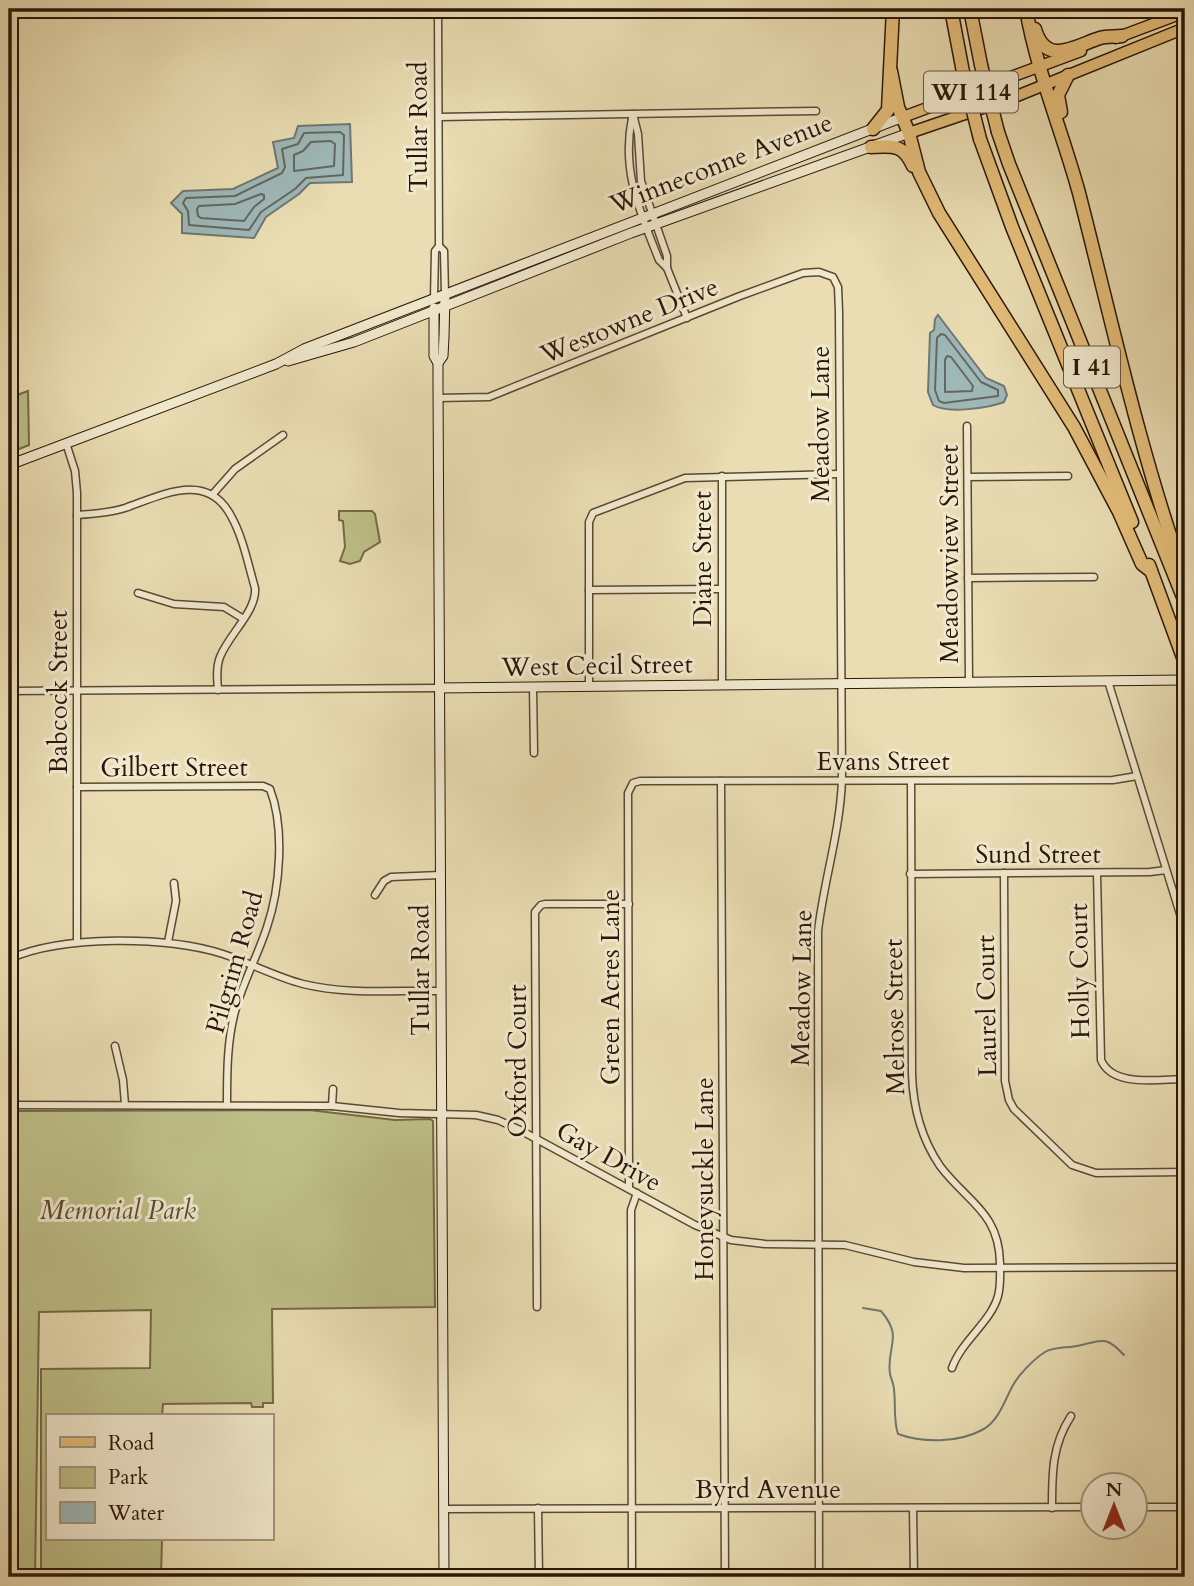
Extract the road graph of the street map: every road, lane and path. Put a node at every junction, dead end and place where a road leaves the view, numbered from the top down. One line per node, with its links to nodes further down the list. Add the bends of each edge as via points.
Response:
1 (438, 9): 15 (street, Tullar Road)
2 (893, 9): 10 (highway)
3 (951, 9): 47 (highway, I 41, bridge, via 980,139)
4 (970, 9): 54 (highway, I 41, bridge, via 1009,164)
5 (1026, 9): 8 (highway, via 1036,35 1053,51); 9 (highway)
6 (1185, 12): 8 (main road, Winneconne Avenue / WI 114)
7 (1185, 28): 11 (main road, Winneconne Avenue / WI 114)
8 (1122, 36): 9 (main road, Winneconne Avenue / WI 114)
9 (1040, 66): 12 (highway); 16 (main road, Winneconne Avenue / WI 114)
10 (891, 71): 16 (highway); 17 (highway, via 888,110)
11 (1068, 75): 12 (main road, Winneconne Avenue / WI 114); 21 (highway, via 1058,102 1075,158)
12 (1045, 84): 18 (main road, Winneconne Avenue / WI 114); 21 (highway)
13 (816, 111): 14 (street)
14 (633, 114): 15 (street); 22 (street, via 641,181); 23 (street, via 629,172)
15 (439, 117): 26 (street, Tullar Road)
16 (903, 117): 17 (main road, Winneconne Avenue); 18 (highway)
17 (873, 129): 22 (main road, Winneconne Avenue)
18 (909, 133): 19 (main road, Winneconne Avenue); 20 (highway)
19 (871, 147): 20 (highway, via 900,148); 24 (main road, Winneconne Avenue)
20 (919, 172): 47 (highway, via 954,239 1086,448 1142,564)
21 (1073, 173): 50 (highway, via 1119,361)
22 (653, 214): 23 (main road, Winneconne Avenue); 24 (street)
23 (643, 217): 25 (street); 29 (main road, Winneconne Avenue)
24 (656, 224): 25 (main road, Winneconne Avenue); 27 (street)
25 (646, 228): 27 (street); 31 (main road, Winneconne Avenue)
26 (439, 246): 29 (street, Tullar Road, via 444,251); 30 (street, Tullar Road, via 435,251)
27 (667, 268): 33 (street)
28 (833, 277): 33 (street, Westowne Drive, via 803,272); 41 (street, Meadow Lane, via 839,291)
29 (445, 295): 30 (main road, Winneconne Avenue); 31 (main road, Tullar Road)
30 (434, 299): 32 (main road, Tullar Road); 35 (main road, Winneconne Avenue)
31 (445, 307): 32 (main road, Winneconne Avenue); 34 (main road, Tullar Road)
32 (434, 311): 34 (main road, Tullar Road, via 434,356); 35 (main road, Winneconne Avenue, via 354,342)
33 (687, 318): 36 (street, Westowne Drive, via 489,397)
34 (439, 363): 36 (main road, Tullar Road)
35 (276, 364): 39 (main road, Winneconne Avenue)
36 (438, 398): 64 (main road, Tullar Road)
37 (967, 426): 43 (street, Meadowview Street)
38 (283, 435): 45 (street, via 235,469)
39 (66, 443): 40 (main road, Winneconne Avenue); 46 (street, Babcock Street, via 76,482)
40 (9, 465)
41 (839, 474): 42 (street); 60 (street, Meadow Lane)
42 (722, 476): 51 (street, Diane Street); 52 (street, via 680,479 591,516)
43 (968, 477): 44 (street); 49 (street, Meadowview Street)
44 (1068, 477)
45 (212, 495): 46 (street, via 171,491 111,512); 55 (street, via 233,521 255,587 255,601)
46 (77, 515): 65 (street, Babcock Street)
47 (1151, 571): 56 (highway, I 41)
48 (1094, 577): 49 (street)
49 (968, 578): 59 (street, Meadowview Street)
50 (1185, 579)
51 (721, 589): 52 (street); 61 (street, Diane Street)
52 (589, 590): 62 (street)
53 (138, 593): 55 (street, via 173,604 224,607)
54 (1185, 602)
55 (242, 618): 66 (street, via 218,660)
56 (1185, 661)
57 (1185, 680): 58 (main road, West Cecil Street)
58 (1108, 681): 59 (main road, West Cecil Street); 69 (street)
59 (969, 682): 60 (main road, West Cecil Street)
60 (841, 683): 61 (main road, West Cecil Street); 70 (street, Meadow Lane)
61 (722, 684): 62 (main road, West Cecil Street)
62 (589, 686): 63 (main road, West Cecil Street)
63 (533, 687): 64 (main road, West Cecil Street); 68 (street)
64 (438, 688): 66 (street, West Cecil Street); 80 (main road, Tullar Road)
65 (77, 690): 66 (street, West Cecil Street); 67 (street, West Cecil Street); 74 (street, Babcock Street)
66 (218, 690)
67 (9, 691)
68 (534, 754)
69 (1136, 776): 71 (street, Evans Street, via 1113,780); 76 (street)
70 (842, 780): 71 (street, Evans Street); 72 (street, Evans Street); 103 (street, Meadow Lane, via 839,824 818,931)
71 (911, 780): 79 (street, Melrose Street)
72 (721, 781): 73 (street, Evans Street, via 640,781); 102 (street, Honeysuckle Lane)
73 (631, 785): 83 (street, Green Acres Lane)
74 (77, 787): 75 (street, Gilbert Street); 85 (street, Babcock Street)
75 (270, 789): 88 (street, Pilgrim Road, via 278,835 277,878 267,928)
76 (1166, 870): 78 (street, Sund Street); 84 (street)
77 (1004, 873): 78 (street, Sund Street); 79 (street, Sund Street); 99 (street, Laurel Court, via 1005,1081 1011,1104 1078,1168)
78 (1097, 873): 91 (street, Holly Court, via 1101,1060 1111,1074 1121,1078)
79 (910, 874): 105 (street, Melrose Street, via 915,1110 936,1160 992,1224)
80 (440, 875): 82 (street, via 391,877); 89 (main road, Tullar Road)
81 (174, 883): 86 (street, via 176,901)
82 (375, 895)
83 (629, 904): 98 (street, Oxford Court, via 545,904 536,909); 100 (street, Green Acres Lane)
84 (1185, 930)
85 (77, 942): 86 (street); 87 (street)
86 (168, 942): 88 (street, via 199,947)
87 (9, 959)
88 (252, 966): 89 (street, via 304,984 342,990); 93 (street, Pilgrim Road, via 231,1031)
89 (441, 991): 97 (main road, Tullar Road)
90 (116, 1046): 95 (street)
91 (1185, 1079)
92 (333, 1088): 96 (street)
93 (227, 1104): 95 (street, Gay Drive); 96 (street, Gay Drive)
94 (9, 1105): 95 (street, Gay Drive)
95 (125, 1105)
96 (332, 1106): 97 (street, Gay Drive)
97 (441, 1114): 98 (street, Gay Drive, via 486,1117); 118 (main road, Tullar Road)
98 (537, 1139): 100 (street, Gay Drive); 106 (street, Oxford Court)
99 (1185, 1172)
100 (629, 1189): 101 (street, Gay Drive)
101 (637, 1194): 102 (street, Gay Drive); 115 (street, via 631,1210)
102 (723, 1237): 103 (street, Gay Drive, via 758,1244); 116 (street, Honeysuckle Lane)
103 (818, 1244): 105 (street, Gay Drive, via 860,1247 939,1266); 117 (street, Meadow Lane)
104 (1185, 1267): 105 (street, Gay Drive)
105 (1000, 1268): 107 (street, Melrose Street, via 996,1303)
106 (537, 1307)
107 (952, 1368)
108 (1071, 1416): 110 (street, via 1053,1457)
109 (913, 1507): 110 (street, Byrd Avenue); 117 (street, Byrd Avenue); 124 (street)
110 (1052, 1507): 111 (street, Byrd Avenue)
111 (1078, 1507)
112 (1148, 1507): 113 (street)
113 (1185, 1507)
114 (538, 1508): 115 (street, Byrd Avenue); 118 (street, Byrd Avenue); 120 (street)
115 (631, 1508): 116 (street, Byrd Avenue); 121 (street)
116 (724, 1508): 117 (street, Byrd Avenue); 122 (street, Honeysuckle Lane)
117 (818, 1508): 123 (street, Meadow Lane)
118 (444, 1509): 119 (main road, Tullar Road)
119 (444, 1577)
120 (539, 1577)
121 (632, 1577)
122 (725, 1577)
123 (819, 1577)
124 (914, 1577)

